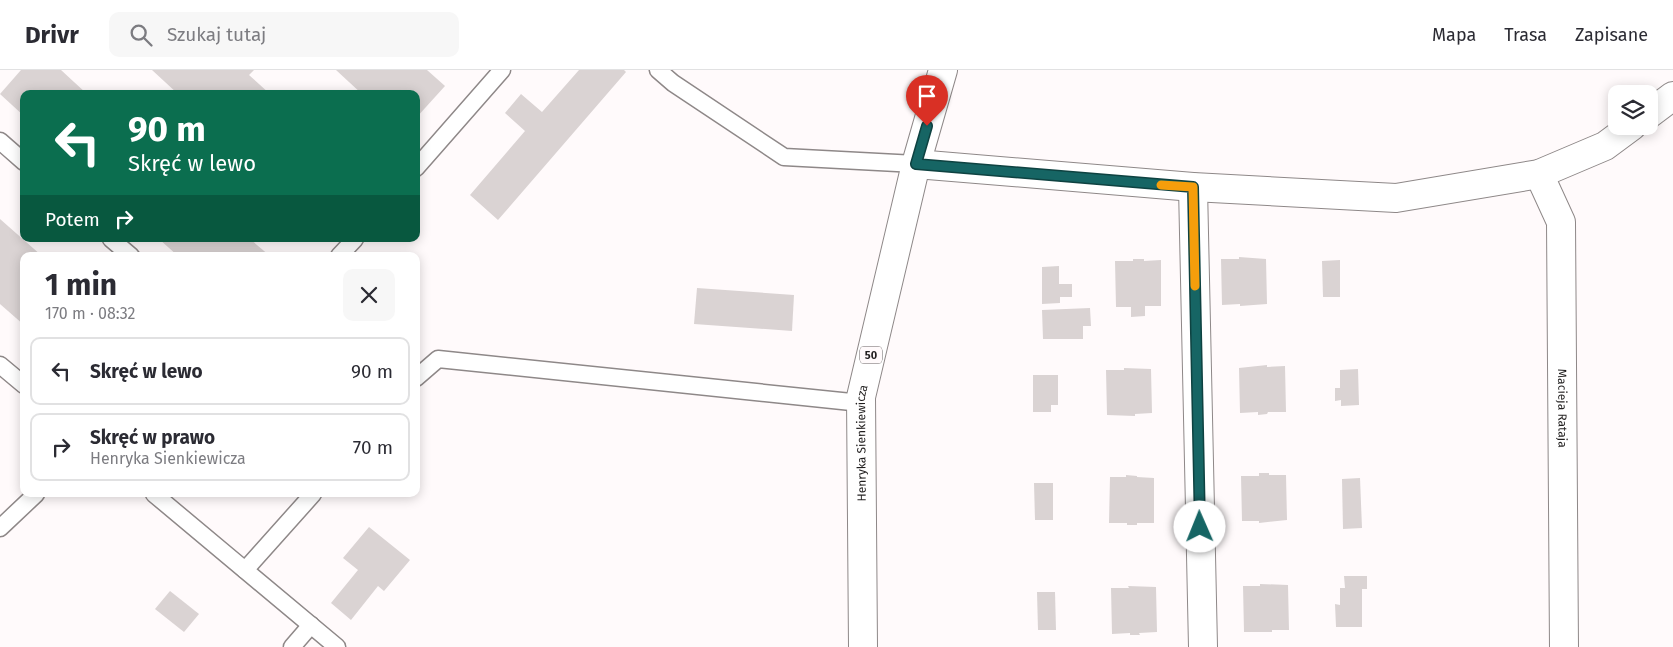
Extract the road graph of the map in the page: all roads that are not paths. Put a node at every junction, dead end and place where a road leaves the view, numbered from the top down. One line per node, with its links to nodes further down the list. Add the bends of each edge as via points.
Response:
1 (502, 70): 9 (lane)
2 (658, 70): 10 (lane, via 784,157)
3 (943, 70): 10 (street, Henryka Sienkiewicza / 50)
4 (1673, 96): 5 (street)
5 (1658, 107)
6 (1620, 135): 11 (street, via 1605,146)
7 (0, 141): 8 (lane)
8 (20, 158)
9 (420, 163)
10 (916, 164): 12 (street); 20 (street, Henryka Sienkiewicza / 50)
11 (1539, 174): 12 (street, via 1396,198); 31 (street, Macieja Rataja, via 1560,222)
12 (1193, 187): 30 (street)
13 (115, 242): 15 (lane)
14 (352, 242): 16 (lane)
15 (126, 252)
16 (343, 252)
17 (0, 365): 19 (lane)
18 (420, 375): 20 (lane, via 438,359)
19 (20, 382)
20 (861, 403): 29 (street, Henryka Sienkiewicza / 50)
21 (33, 497): 24 (lane)
22 (158, 497): 25 (lane)
23 (310, 497): 25 (lane)
24 (0, 528)
25 (245, 570): 26 (lane)
26 (311, 625): 27 (lane); 28 (lane)
27 (292, 647)
28 (337, 647)
29 (863, 647)
30 (1203, 647)
31 (1564, 647)

